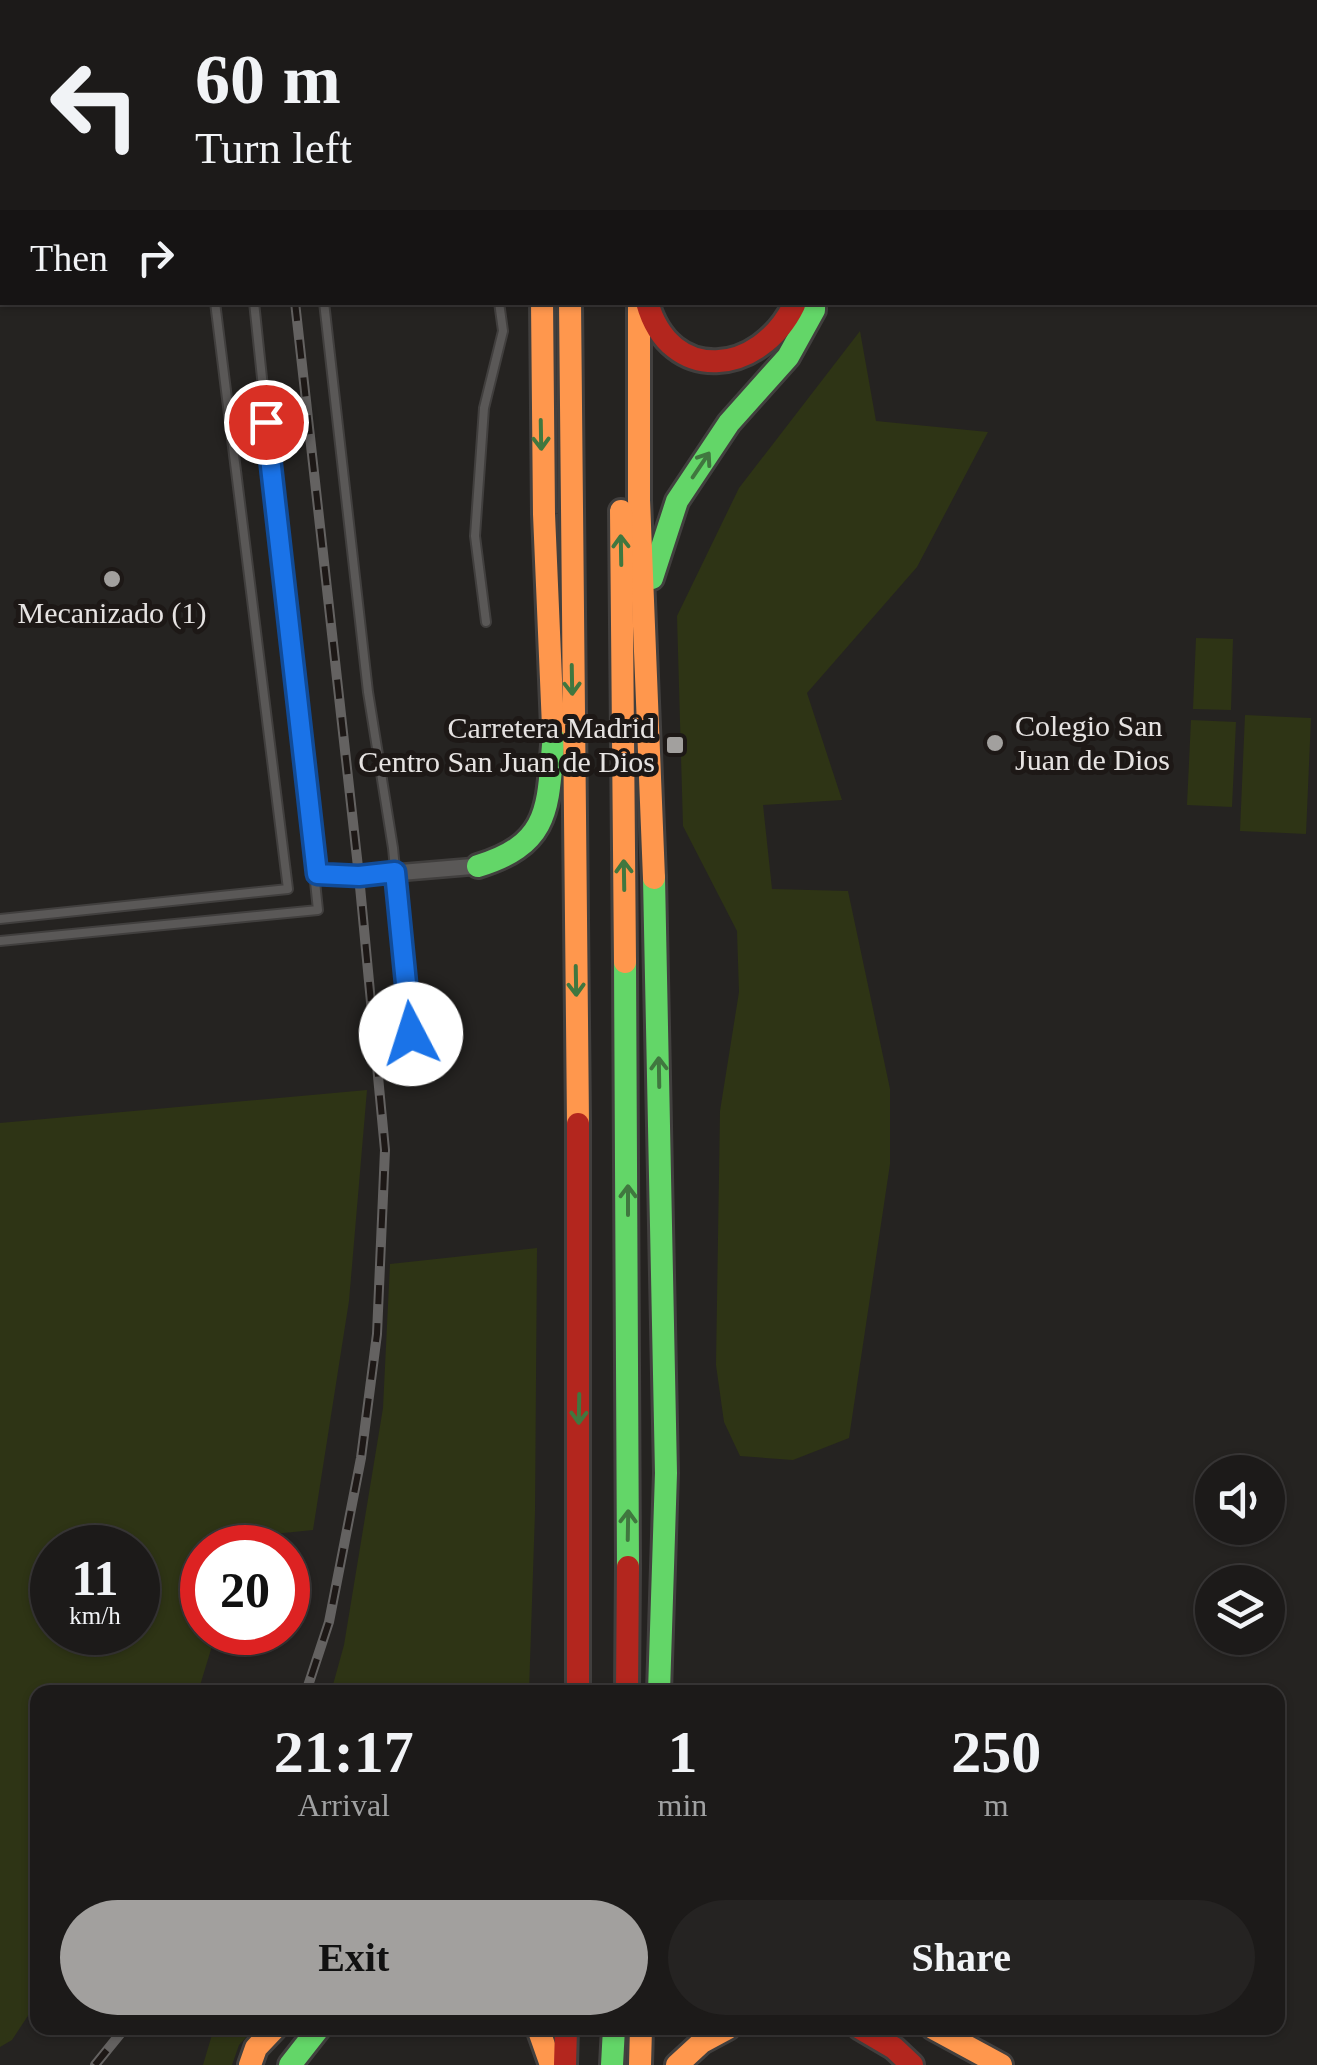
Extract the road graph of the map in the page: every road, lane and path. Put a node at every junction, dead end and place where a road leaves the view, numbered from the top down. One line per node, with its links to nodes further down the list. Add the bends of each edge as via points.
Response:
1 (215, 305): 21 (lane, via 288,889)
2 (254, 305): 19 (lane)
3 (324, 305): 18 (lane)
4 (499, 305): 14 (lane, via 503,332 484,408 475,536)
5 (526, 305): 13 (highway)
6 (542, 305): 13 (highway)
7 (570, 305): 20 (highway, one-way to 20)
8 (618, 305): 28 (highway, one-way to 8, via 629,1309)
9 (639, 305): 15 (highway)
10 (648, 305): 11 (highway, via 657,332 709,362 758,350 778,335)
11 (793, 305)
12 (814, 305): 15 (highway, one-way to 12, via 652,568 677,500 729,423 788,357)
13 (540, 396): 16 (highway, one-way to 16)
14 (486, 622)
15 (648, 656): 24 (highway, one-way to 15)
16 (554, 735): 17 (highway, via 534,838 501,861); 20 (highway)
17 (478, 866): 18 (street)
18 (395, 872): 19 (street); 23 (lane)
19 (317, 874): 22 (lane, via 318,910)
20 (574, 883): 25 (highway, one-way to 25)
21 (0, 919)
22 (0, 942)
23 (411, 1034)
24 (662, 1344): 29 (highway); 30 (highway, via 666,1473)
25 (576, 1592): 26 (highway); 27 (highway)
26 (557, 1685)
27 (578, 1685)
28 (626, 1685)
29 (638, 1685)
30 (659, 1685)
31 (269, 2035): 40 (highway)
32 (314, 2035): 41 (highway)
33 (540, 2035): 42 (highway)
34 (566, 2035): 43 (highway)
35 (614, 2035): 44 (highway)
36 (640, 2035): 45 (highway)
37 (715, 2035): 46 (highway)
38 (872, 2035): 47 (highway)
39 (946, 2035): 48 (highway)
40 (250, 2065)
41 (290, 2065)
42 (551, 2065)
43 (564, 2065)
44 (612, 2065)
45 (640, 2065)
46 (677, 2065)
47 (912, 2065)
48 (1001, 2065)

